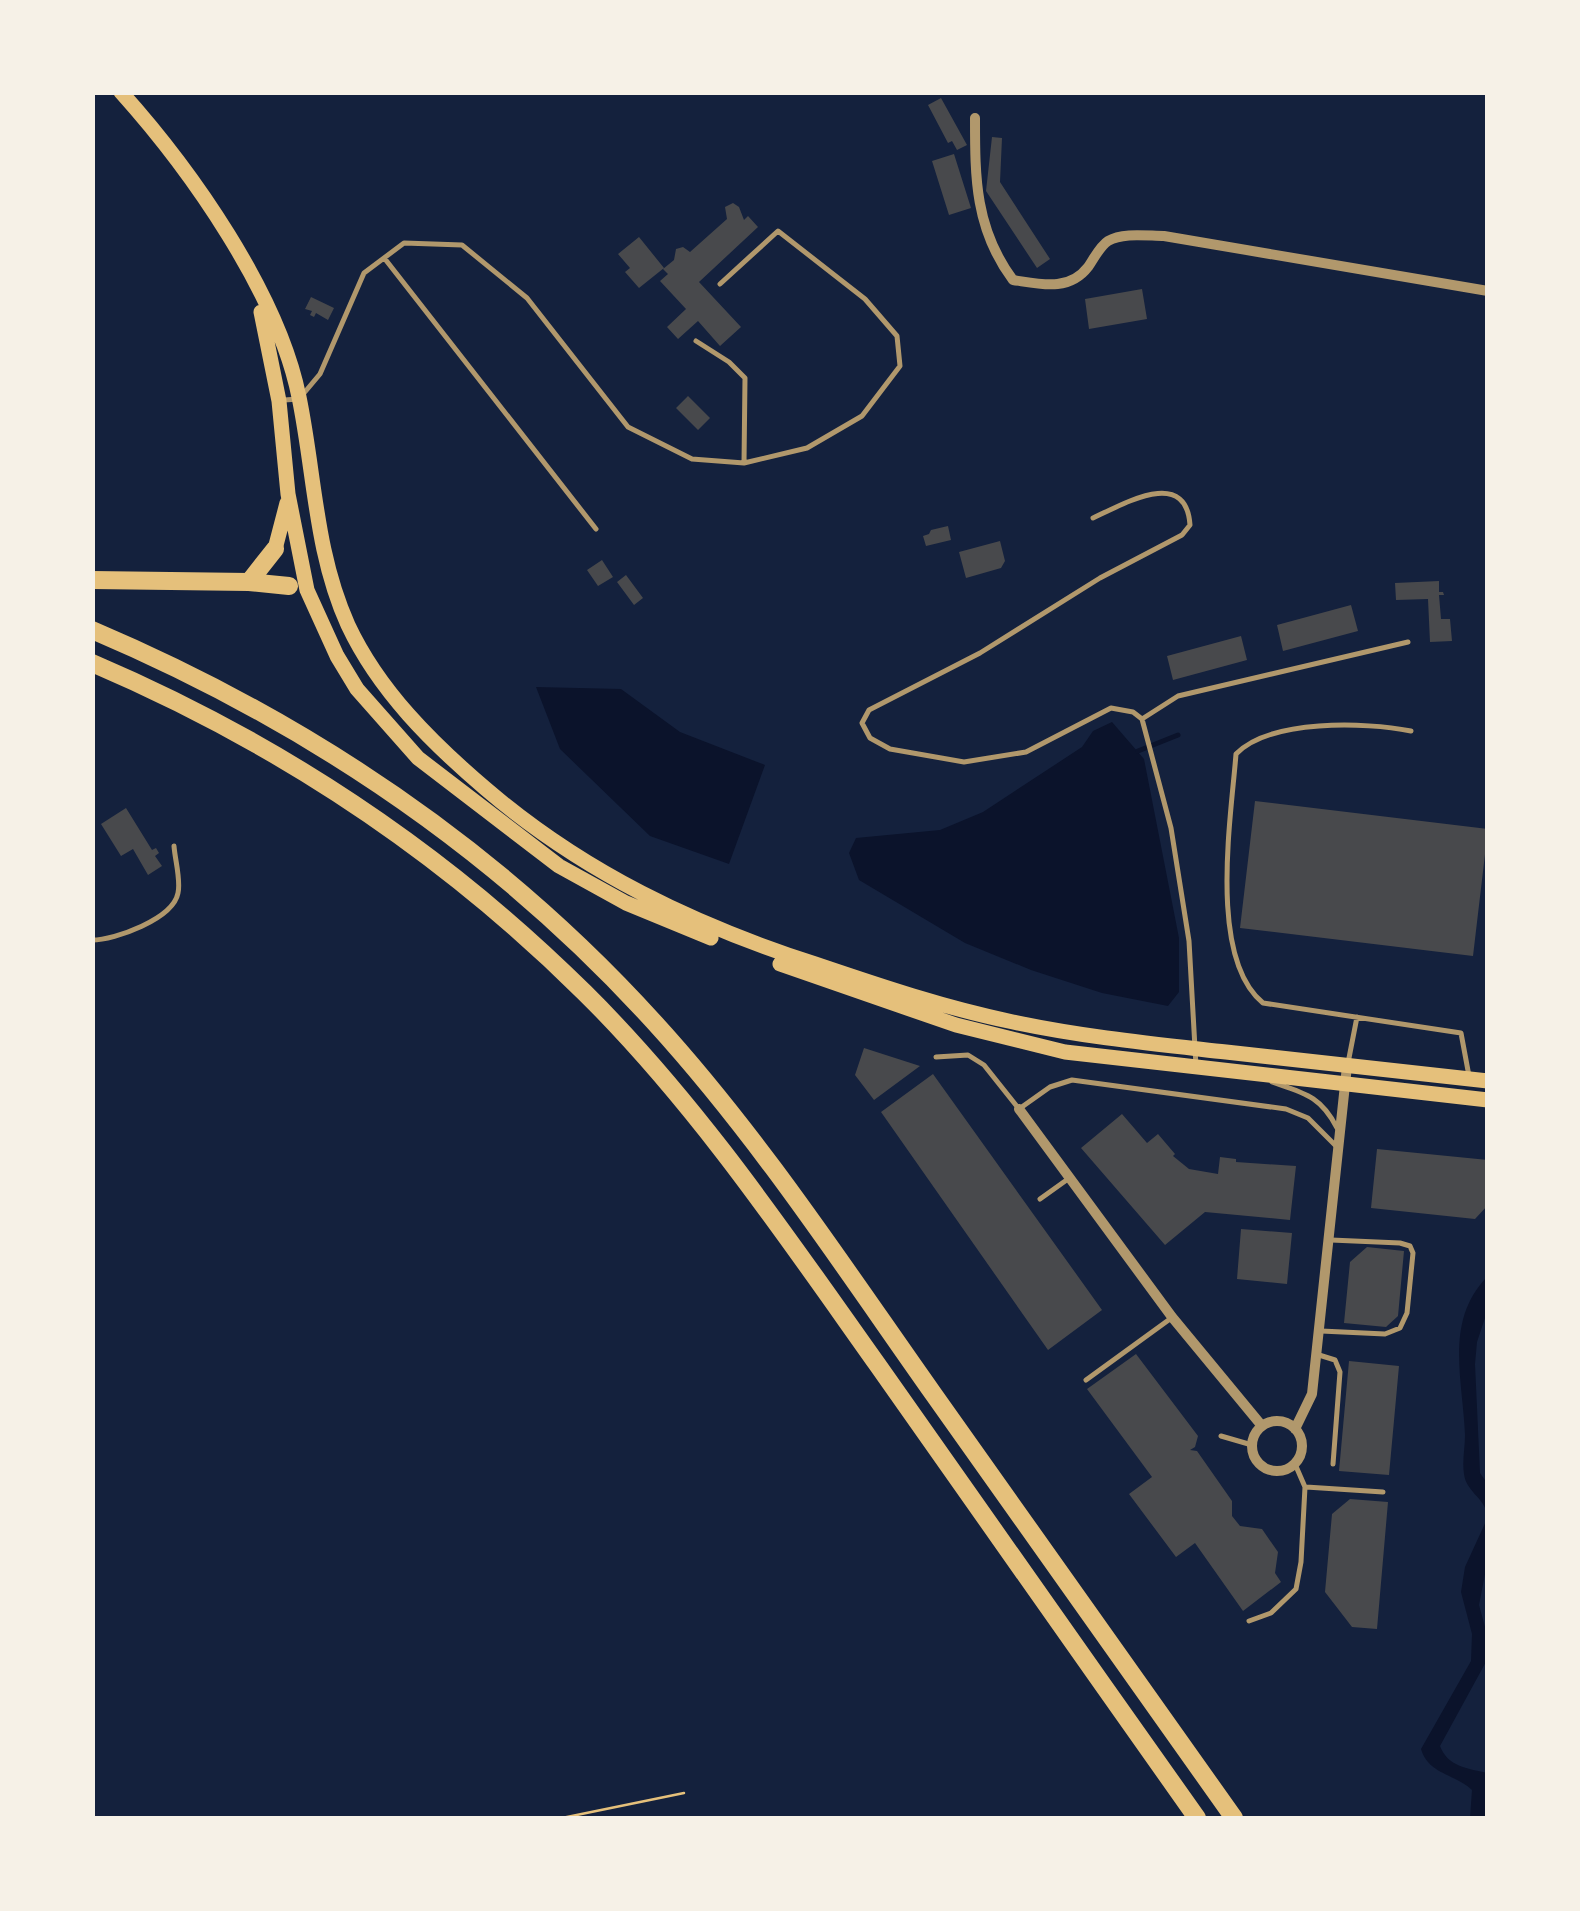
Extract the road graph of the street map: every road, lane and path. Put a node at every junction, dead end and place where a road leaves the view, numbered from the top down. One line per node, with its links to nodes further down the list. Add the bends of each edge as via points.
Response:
1 (121, 92): 4 (main road, via 185,168)
2 (976, 118): 6 (street, via 974,187 996,258 1013,280 1064,284 1082,274 1108,241 1164,236)
3 (384, 258): 8 (lane, via 364,274 320,374); 10 (lane, via 404,243 462,245 527,298 628,427 692,459); 13 (lane)
4 (254, 284): 8 (main road); 9 (main road)
5 (720, 284): 10 (lane, via 778,230 865,300 897,336 900,366 862,416 806,448)
6 (1488, 292)
7 (696, 341): 10 (lane, via 745,378)
8 (300, 399): 9 (lane); 18 (main road, via 317,524)
9 (279, 401): 11 (main road)
10 (744, 462)
11 (288, 494): 14 (main road); 17 (main road)
12 (1094, 518): 22 (lane, via 1165,492 1190,512 1190,526 980,653 869,710 862,723 870,738 890,750 964,762 1026,752 1111,708)
13 (596, 528)
14 (275, 549): 16 (highway)
15 (92, 580): 16 (highway)
16 (249, 582): 17 (highway)
17 (298, 588): 18 (main road); 25 (main road, via 357,689 418,758)
18 (335, 596): 24 (main road, via 378,678)
19 (92, 630): 60 (highway, via 276,719 370,777 517,888 618,983 808,1214)
20 (1408, 642): 22 (lane, via 1178,696)
21 (92, 663): 59 (highway, via 220,723 350,800 463,883 585,993 678,1094 797,1251)
22 (1142, 719): 29 (lane, via 1171,828 1190,941)
23 (1411, 731): 28 (lane, via 1334,724 1258,737 1236,754 1225,893 1248,990 1263,1002)
24 (467, 773): 25 (main road); 29 (main road, via 610,877 760,946 1008,1021)
25 (455, 788): 32 (main road, via 559,866 662,920 1016,1042)
26 (174, 846): 27 (lane, via 178,894 169,909 110,940)
27 (92, 940)
28 (1357, 1017): 31 (lane); 34 (lane, via 1461,1033)
29 (1197, 1049): 31 (main road); 32 (lane)
30 (936, 1058): 38 (lane, via 968,1056 984,1065)
31 (1348, 1066): 34 (main road); 36 (street)
32 (1196, 1069): 33 (main road)
33 (1250, 1074): 36 (main road); 39 (lane, via 1308,1094 1327,1108)
34 (1470, 1079): 35 (main road)
35 (1488, 1081)
36 (1344, 1084): 37 (main road); 39 (street)
37 (1488, 1100)
38 (1019, 1108): 40 (lane, via 1072,1080 1185,1094 1298,1113); 41 (street)
39 (1341, 1134): 40 (street)
40 (1339, 1149): 43 (street)
41 (1068, 1179): 42 (lane); 44 (street)
42 (1040, 1198)
43 (1327, 1240): 45 (street); 45 (lane, via 1400,1242 1413,1253 1400,1328 1385,1334)
44 (1172, 1317): 47 (lane); 48 (street)
45 (1318, 1331): 46 (street)
46 (1316, 1355): 49 (street, via 1312,1394); 53 (lane, via 1335,1360 1340,1372)
47 (1086, 1380)
48 (1262, 1426): 49 (street, via 1279,1421); 51 (street)
49 (1295, 1428): 52 (street, via 1302,1446)
50 (1221, 1436): 51 (lane)
51 (1252, 1445): 52 (street, via 1267,1469)
52 (1296, 1464): 54 (lane)
53 (1332, 1464)
54 (1305, 1487): 55 (lane); 56 (lane, via 1296,1589 1271,1613)
55 (1383, 1492)
56 (1249, 1620)
57 (684, 1793): 58 (path)
58 (562, 1818)
59 (1197, 1818)
60 (1234, 1818)

